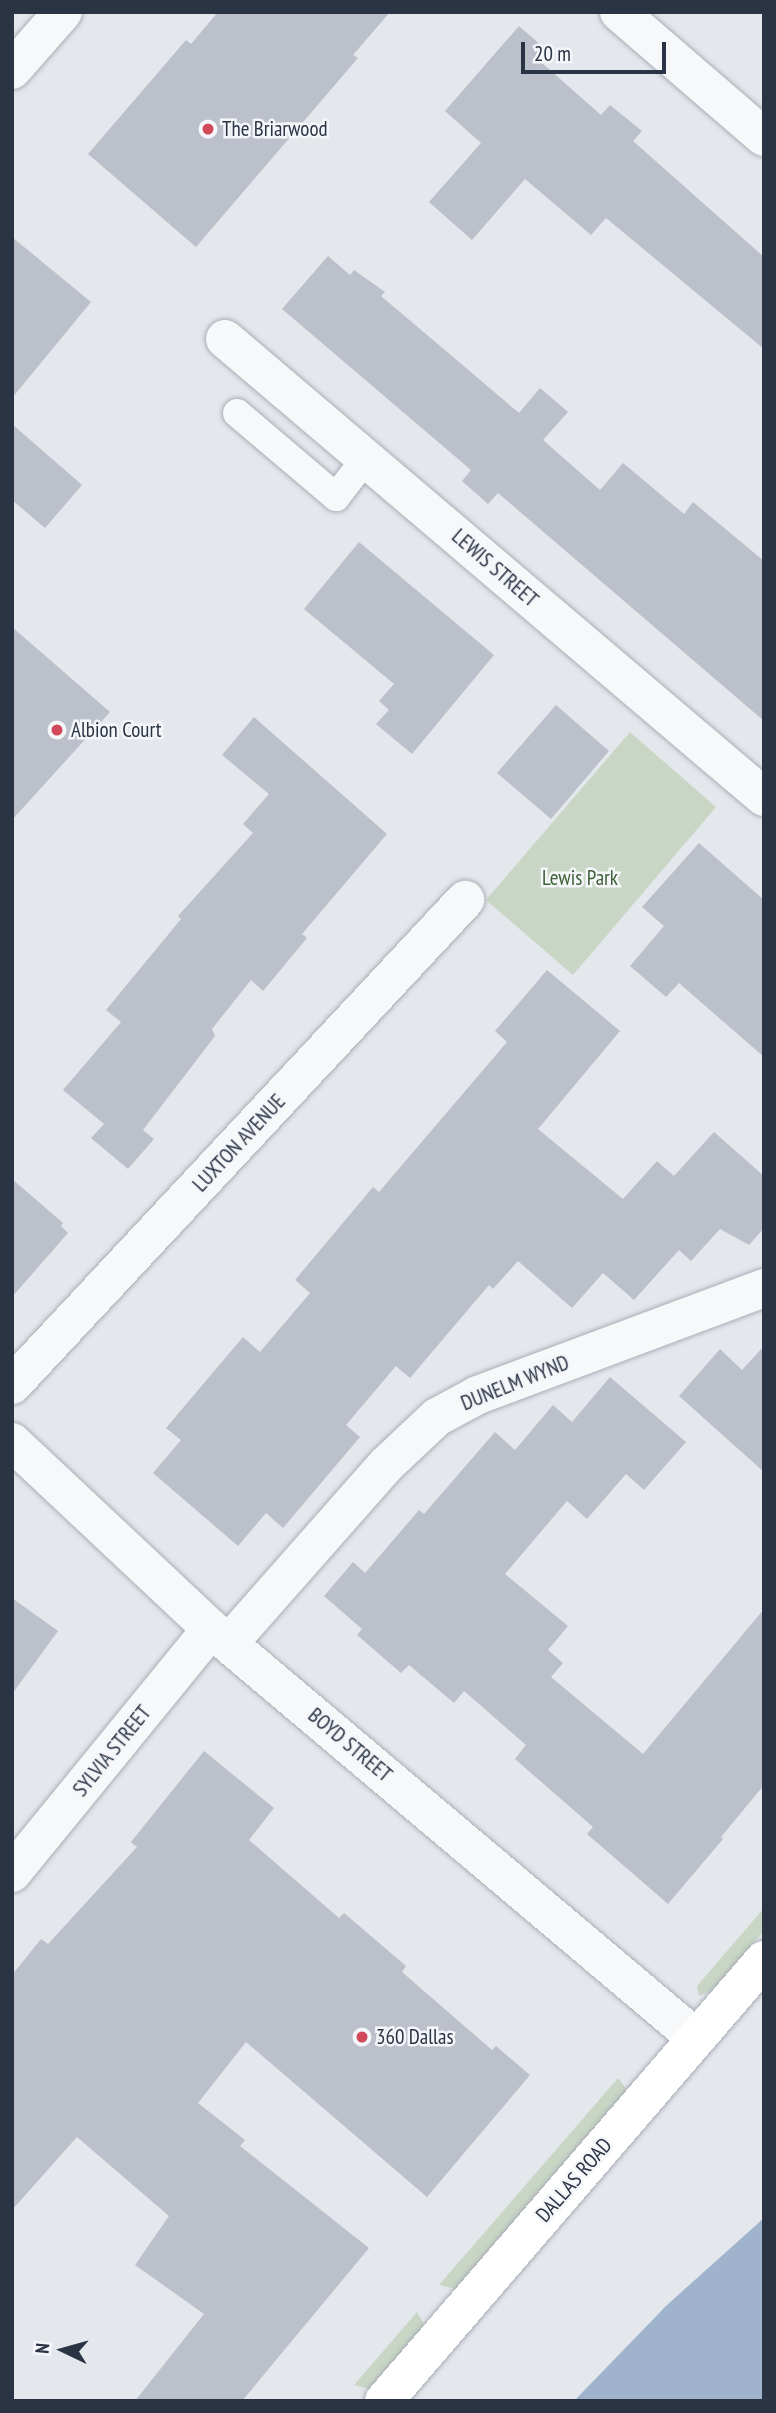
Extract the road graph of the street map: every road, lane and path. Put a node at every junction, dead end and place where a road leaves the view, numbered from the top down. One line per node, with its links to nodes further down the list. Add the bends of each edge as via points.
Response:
1 (63, 12): 3 (street)
2 (638, 18): 4 (street)
3 (12, 70)
4 (764, 137)
5 (225, 340): 7 (street, LEWIS STREET)
6 (237, 413): 7 (lane, via 336,497)
7 (366, 458): 8 (street, LEWIS STREET)
8 (764, 797)
9 (465, 900): 11 (street, LUXTON AVENUE)
10 (764, 1288): 13 (street, DUNELM WYND, via 478,1395 438,1417)
11 (12, 1385)
12 (12, 1442): 13 (street, BOYD STREET)
13 (220, 1636): 14 (street, SYLVIA STREET); 16 (street, BOYD STREET)
14 (12, 1873)
15 (764, 1959): 16 (main road, DALLAS ROAD)
16 (696, 2038): 17 (main road, DALLAS ROAD)
17 (384, 2401)

